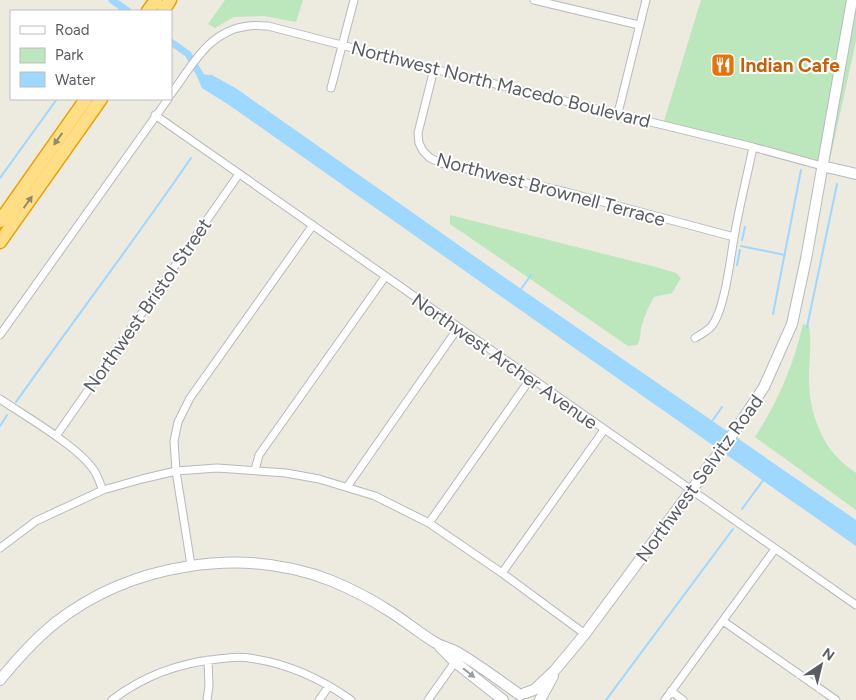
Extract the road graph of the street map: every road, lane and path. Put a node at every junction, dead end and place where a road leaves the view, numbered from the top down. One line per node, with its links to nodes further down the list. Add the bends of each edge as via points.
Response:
1 (354, 0): 6 (street)
2 (534, 0): 5 (street)
3 (646, 0): 5 (street)
4 (852, 0): 16 (street, Northwest Selvitz Road)
5 (639, 25): 13 (street)
6 (342, 45): 7 (street, Northwest North Macedo Boulevard); 8 (street); 9 (street, Northwest North Macedo Boulevard, via 268,26 248,26 220,35 202,51)
7 (434, 69): 13 (street, Northwest North Macedo Boulevard); 21 (street, Northwest Brownell Terrace, via 418,133 421,146 434,160)
8 (331, 88)
9 (172, 93)
10 (85, 100): 19 (highway, one-way to 19)
11 (100, 100): 22 (highway, one-way to 11)
12 (167, 100): 14 (street)
13 (618, 113): 15 (street, Northwest North Macedo Boulevard)
14 (155, 115): 17 (street, Northwest Archer Avenue); 25 (street)
15 (753, 147): 16 (street, Northwest North Macedo Boulevard); 21 (street)
16 (822, 166): 18 (street, Northwest North Macedo Boulevard); 35 (street, Northwest Selvitz Road, via 792,324 764,387 736,431)
17 (239, 174): 20 (street, Northwest Archer Avenue); 30 (street, Northwest Bristol Street)
18 (856, 174)
19 (0, 221)
20 (313, 225): 23 (street, Northwest Archer Avenue); 32 (street, via 190,398 178,422 174,441)
21 (734, 237): 26 (street, via 728,278 717,316 710,327)
22 (0, 242)
23 (385, 277): 24 (street, Northwest Archer Avenue); 31 (street, via 259,455)
24 (458, 328): 27 (street, Northwest Archer Avenue); 33 (street)
25 (0, 335)
26 (695, 338)
27 (531, 378): 29 (street, Northwest Archer Avenue); 36 (street)
28 (0, 399): 30 (street)
29 (604, 430): 35 (street, Northwest Archer Avenue); 40 (street)
30 (56, 436): 34 (street, via 85,459)
31 (255, 470): 32 (street); 33 (street, via 286,473)
32 (176, 471): 34 (street); 39 (street)
33 (347, 487): 36 (street, via 375,496)
34 (103, 490): 37 (street, via 36,521)
35 (691, 490): 38 (street, Northwest Archer Avenue); 43 (street, Northwest Selvitz Road)
36 (429, 523): 40 (street)
37 (0, 548)
38 (774, 548): 41 (street, Northwest Archer Avenue); 42 (street)
39 (191, 566): 44 (street, via 279,566 331,581 386,609); 48 (street, via 134,580 81,605 34,641)
40 (502, 573): 43 (street)
41 (856, 605)
42 (723, 621): 51 (street); 64 (street)
43 (586, 634): 47 (street, Northwest Selvitz Road)
44 (438, 644): 46 (street); 49 (street, via 457,652)
45 (208, 660): 50 (street, via 248,657 309,674); 53 (street, via 161,671); 54 (street)
46 (455, 662): 57 (street); 58 (street, one-way to 58)
47 (554, 672): 49 (street, via 526,686); 52 (street, Northwest Selvitz Road, via 534,690); 60 (street, Northwest Selvitz Road); 61 (street)
48 (0, 680)
49 (506, 685): 52 (street)
50 (329, 686): 55 (street); 56 (street)
51 (671, 691): 62 (street); 63 (street)
52 (520, 696): 59 (street, via 532,696)
53 (112, 700)
54 (207, 700)
55 (319, 700)
56 (351, 700)
57 (428, 700)
58 (503, 700)
59 (536, 700)
60 (540, 700)
61 (546, 700)
62 (664, 700)
63 (684, 700)
64 (836, 700)

